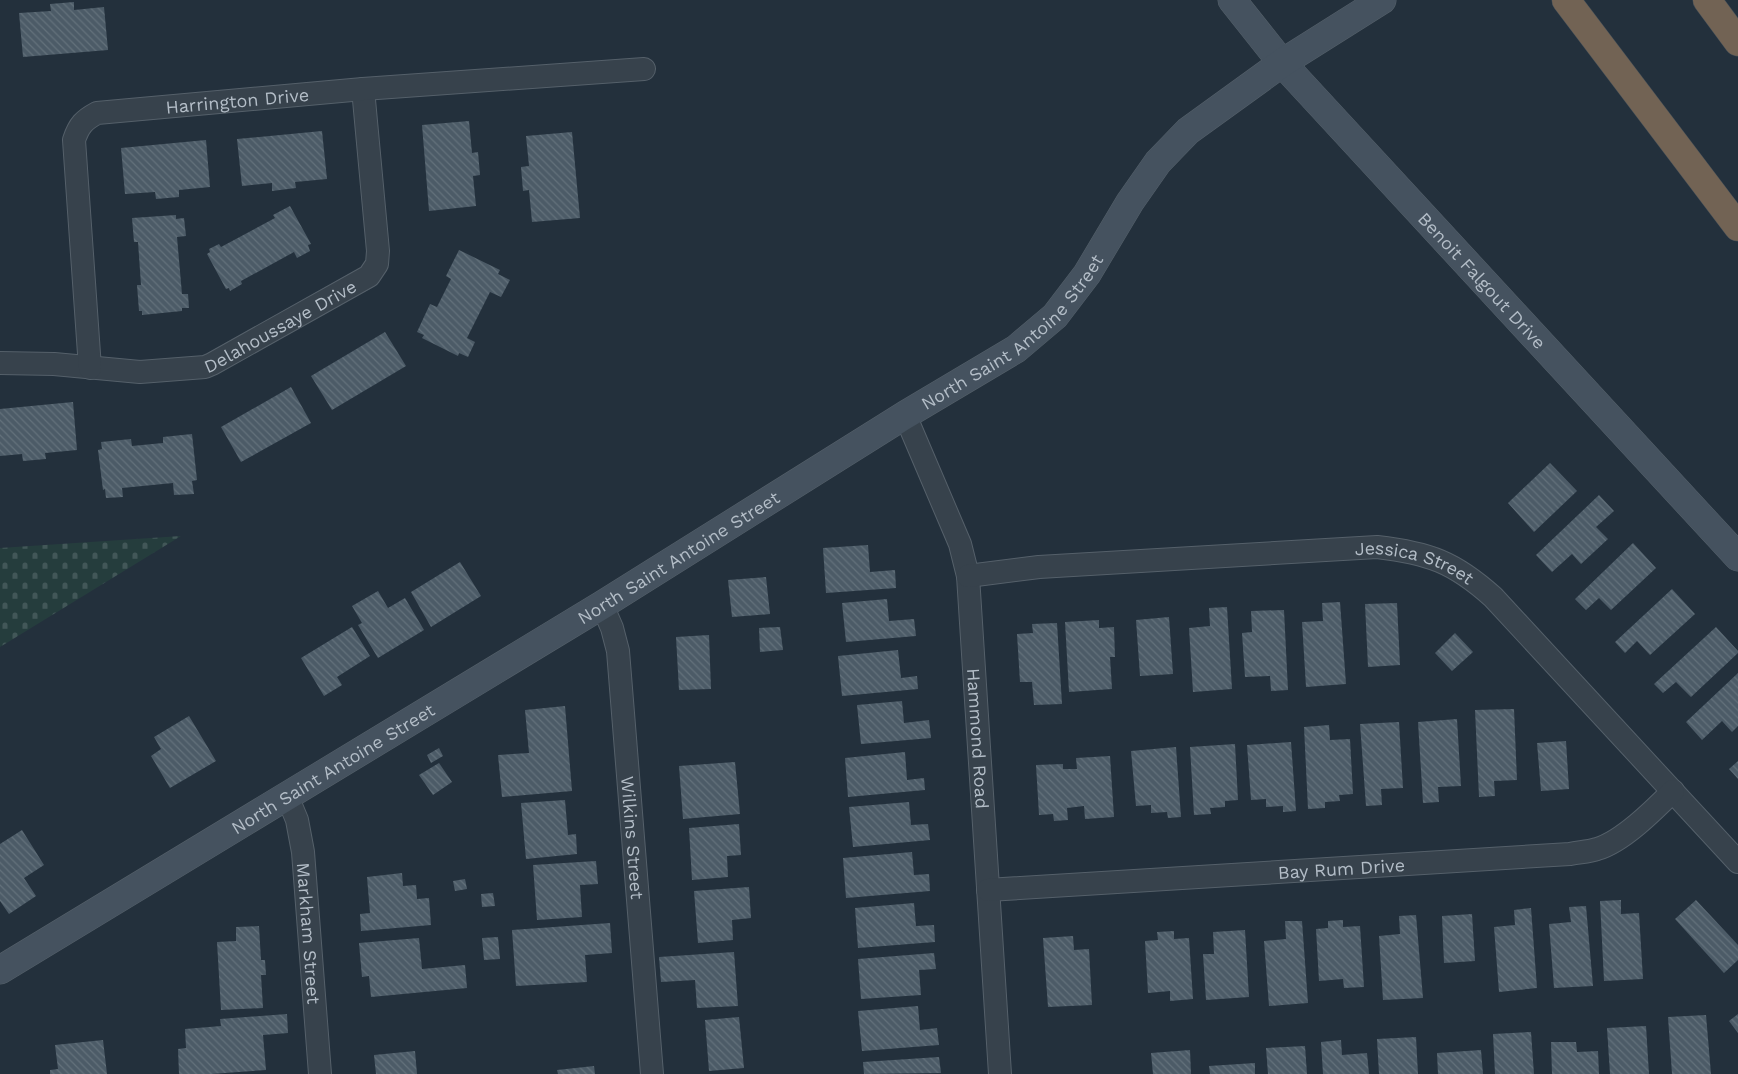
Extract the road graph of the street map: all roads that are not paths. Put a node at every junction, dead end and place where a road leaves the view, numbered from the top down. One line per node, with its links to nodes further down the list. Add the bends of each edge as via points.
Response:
1 (1232, 0): 6 (street, Benoit Falgout Drive)
2 (1382, 0): 6 (street, North Saint Antoine Street)
3 (1566, 0): 9 (highway)
4 (1707, 0): 5 (highway)
5 (1738, 42)
6 (1282, 63): 12 (street, North Saint Antoine Street, via 1188,131 1158,162 1087,274 1055,316 1016,349); 13 (street, Benoit Falgout Drive)
7 (644, 68): 8 (street, Harrington Drive)
8 (363, 89): 11 (street, Delahoussaye Drive, via 378,251 376,264 369,276 205,367 140,372); 11 (street, Harrington Drive, via 97,113 84,120 74,140)
9 (1738, 227)
10 (0, 363): 11 (street, Delahoussaye Drive)
11 (90, 368)
12 (905, 415): 14 (street, Hammond Road, via 960,544); 15 (street, North Saint Antoine Street)
13 (1738, 557)
14 (968, 576): 16 (street, Jessica Street, via 1039,568 1376,548 1408,551 1442,561 1460,570 1494,597); 19 (street, Hammond Road)
15 (602, 604): 17 (street, North Saint Antoine Street); 22 (street, Wilkins Street, via 618,651)
16 (1672, 791): 18 (street, Jessica Street); 19 (street, Bay Rum Drive, via 1651,813 1612,843 1570,854)
17 (287, 796): 20 (street, North Saint Antoine Street); 21 (street, Markham Street, via 297,820 303,852)
18 (1738, 862)
19 (988, 890): 23 (street, Hammond Road)
20 (0, 970)
21 (320, 1074)
22 (652, 1074)
23 (1000, 1074)

